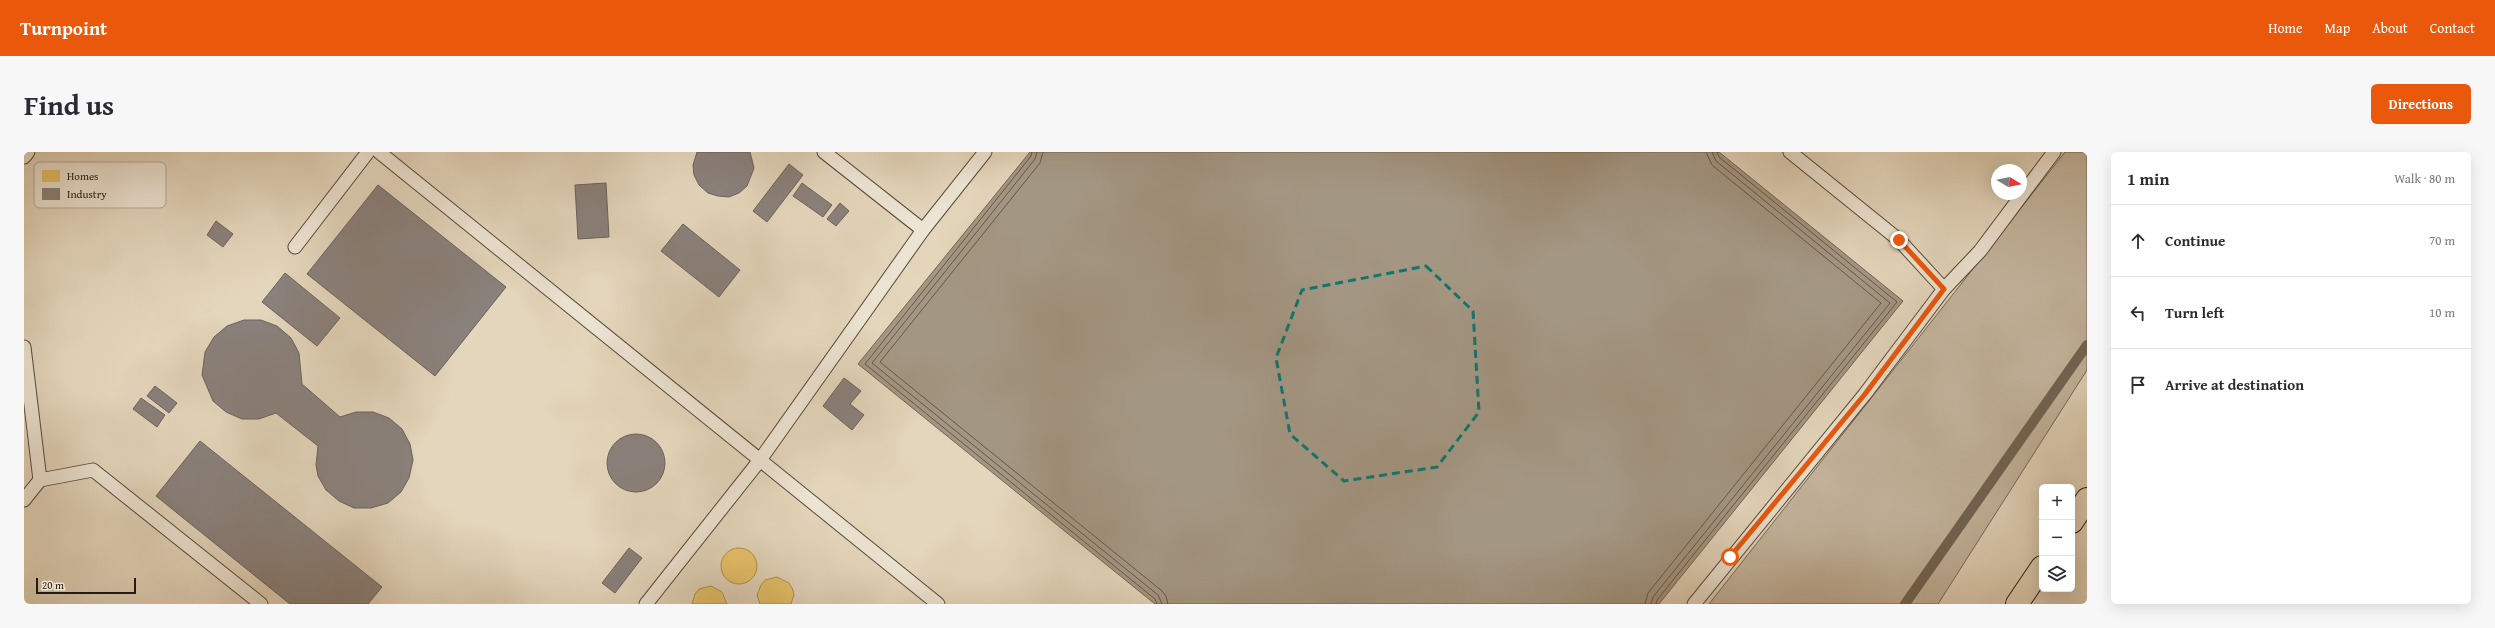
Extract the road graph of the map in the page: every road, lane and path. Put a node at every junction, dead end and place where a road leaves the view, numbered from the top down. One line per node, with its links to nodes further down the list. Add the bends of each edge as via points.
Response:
1 (28, 152): 8 (lane)
2 (368, 152): 10 (lane)
3 (379, 152): 13 (lane)
4 (824, 152): 9 (lane)
5 (985, 152): 9 (lane)
6 (1790, 152): 11 (lane, via 1899,240)
7 (2054, 152): 11 (lane, via 1980,251)
8 (24, 157)
9 (923, 230): 13 (lane)
10 (295, 247)
11 (1944, 289): 22 (lane, via 1865,394)
12 (24, 346): 14 (lane)
13 (760, 460): 20 (lane); 21 (lane)
14 (40, 480): 16 (lane); 19 (lane, via 93,470)
15 (2087, 499): 17 (highway)
16 (24, 500)
17 (2073, 520)
18 (2039, 571): 23 (highway)
19 (261, 604)
20 (646, 604)
21 (938, 604)
22 (1694, 604)
23 (2017, 604)

